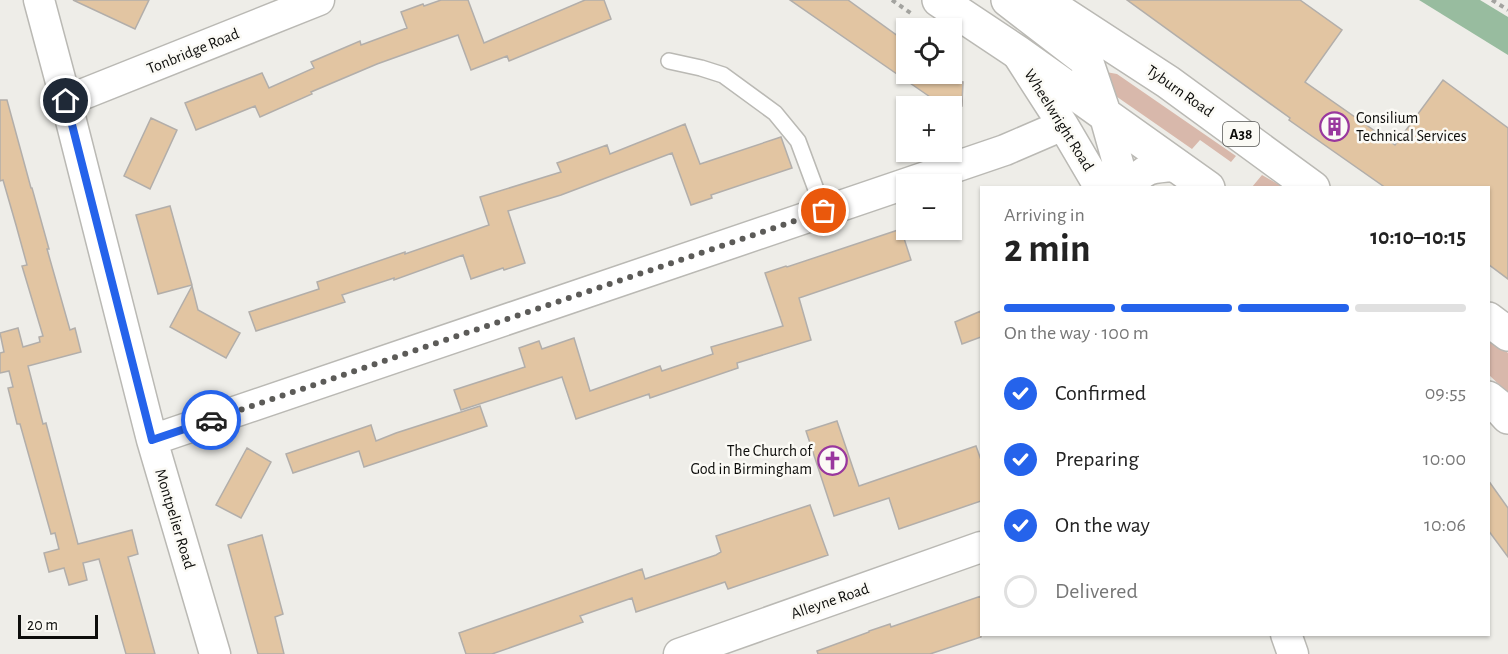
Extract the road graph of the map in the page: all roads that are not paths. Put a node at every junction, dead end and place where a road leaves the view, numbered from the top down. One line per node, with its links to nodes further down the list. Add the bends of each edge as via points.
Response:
1 (39, 0): 10 (street, Montpelier Road)
2 (319, 0): 10 (street, Tonbridge Road)
3 (939, 0): 7 (highway)
4 (957, 0): 7 (highway)
5 (1008, 0): 11 (highway, via 1086,60)
6 (1042, 0): 18 (highway, Tyburn Road / A38, via 1168,82)
7 (979, 27): 8 (highway)
8 (1017, 52): 11 (highway); 12 (street, Wheelwright Road)
9 (669, 61): 19 (lane, via 723,75 775,113 798,141)
10 (66, 101): 24 (street, Montpelier Road)
11 (1104, 113): 13 (highway); 15 (street, Wheelwright Road)
12 (1063, 125): 14 (street, Wheelwright Road); 19 (street, via 1005,150)
13 (1179, 166): 16 (street, via 1155,167); 17 (highway)
14 (1099, 186)
15 (1125, 186)
16 (1128, 186)
17 (1205, 186)
18 (1310, 186)
19 (824, 211): 24 (street)
20 (1490, 320): 21 (highway)
21 (1508, 334)
22 (1490, 400): 23 (highway)
23 (1508, 417)
24 (152, 440): 27 (street, Montpelier Road)
25 (980, 547): 28 (street, Alleyne Road)
26 (1287, 636): 29 (street)
27 (215, 654)
28 (679, 654)
29 (1293, 654)

